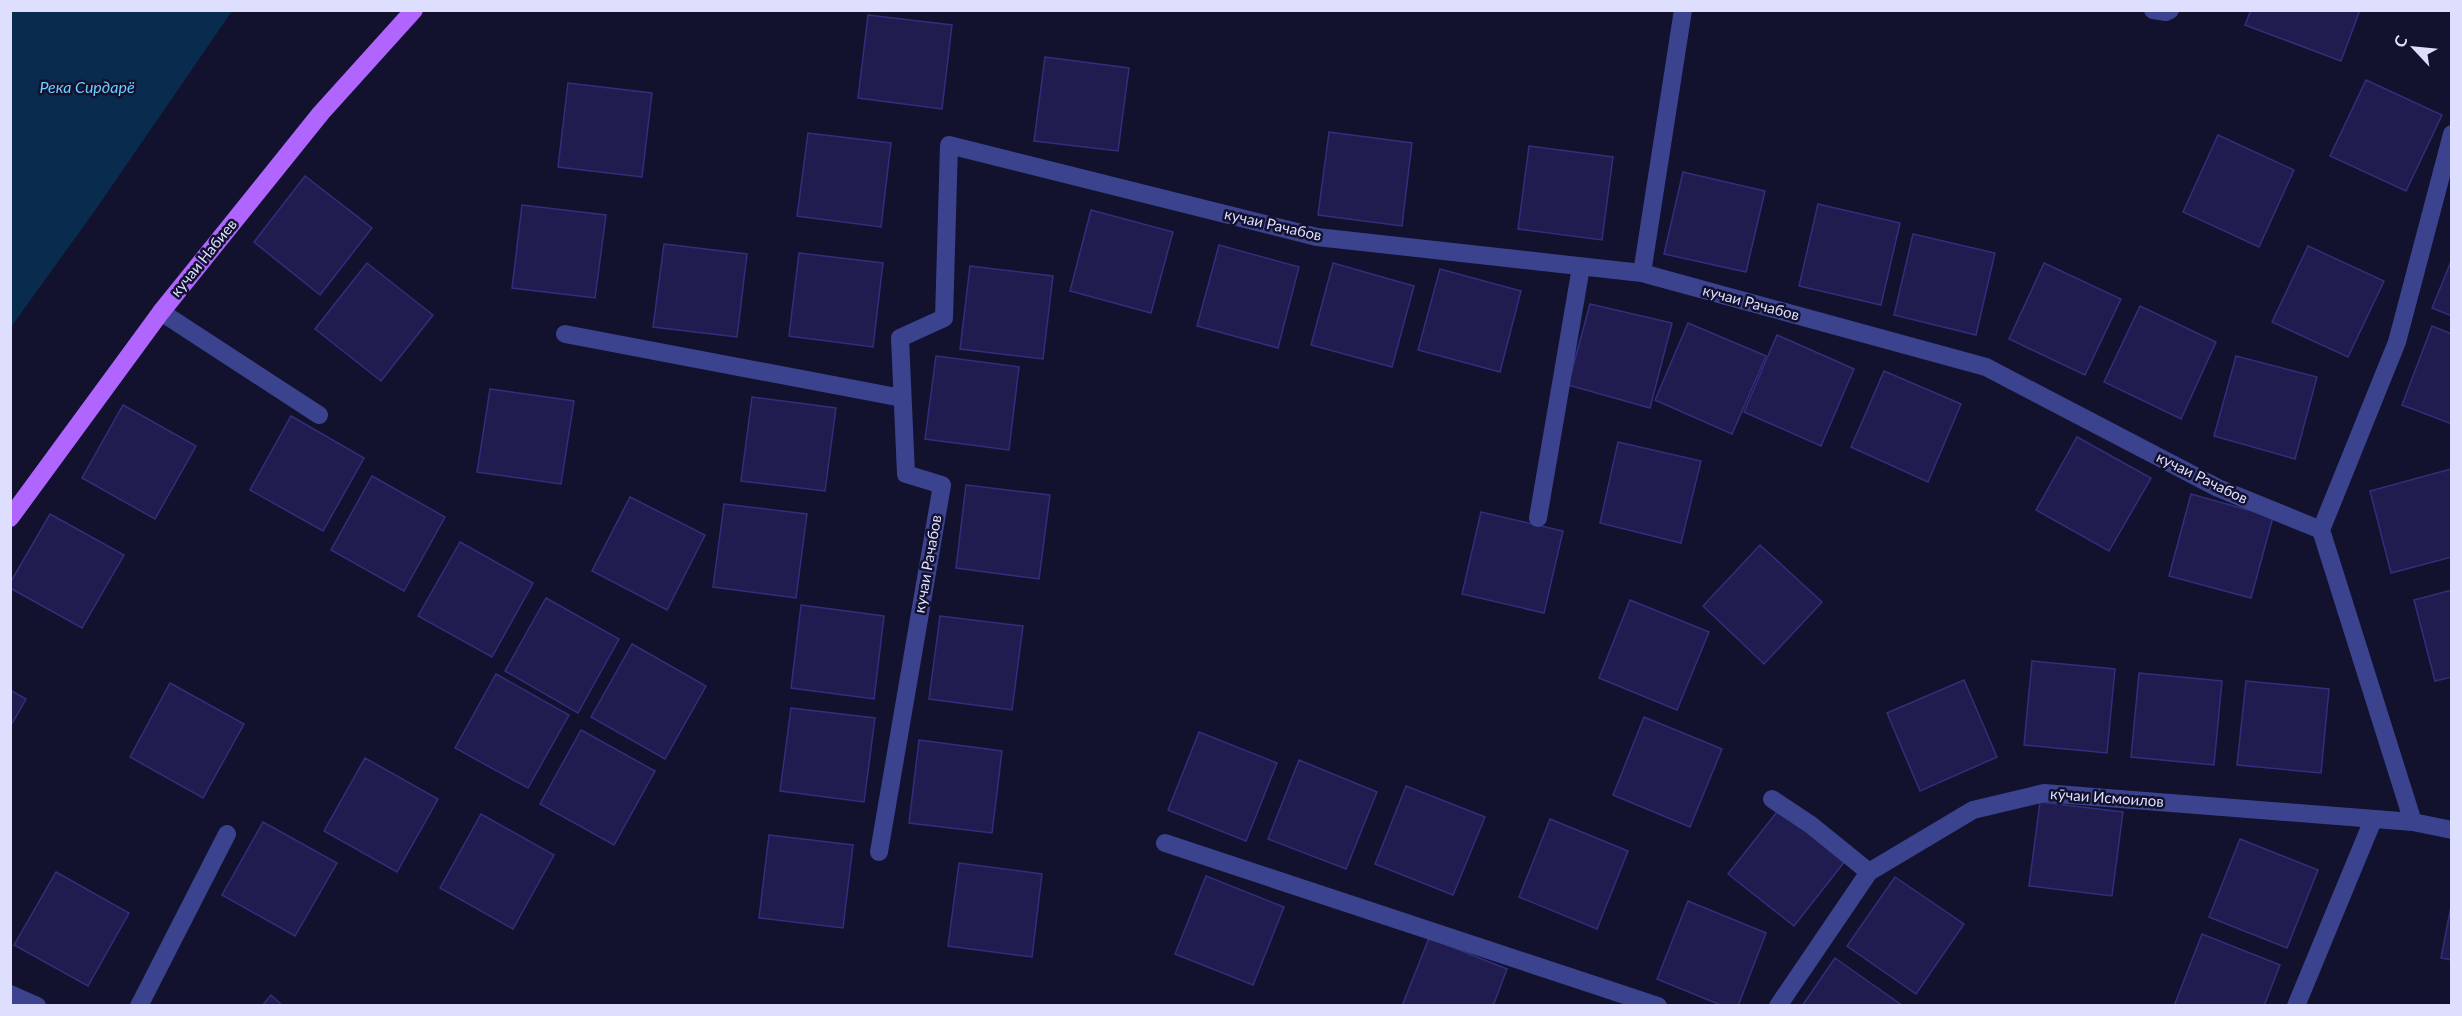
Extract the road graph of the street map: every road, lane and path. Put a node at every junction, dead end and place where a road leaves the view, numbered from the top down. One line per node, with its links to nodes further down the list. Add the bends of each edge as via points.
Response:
1 (414, 10): 8 (main road, кучаи Набиев, via 321,113)
2 (1683, 10): 7 (street)
3 (2153, 10): 4 (street)
4 (2170, 10)
5 (2451, 134): 14 (street, via 2397,342)
6 (1581, 267): 7 (street, кучаи Рачабов); 10 (street, кучаи Рачабов, via 1317,237 949,144 944,318 900,338); 13 (street)
7 (1642, 273): 14 (street, кучаи Рачабов, via 1986,367 2218,488)
8 (161, 312): 11 (street); 12 (main road, кучаи Набиев)
9 (565, 334): 10 (street)
10 (903, 398): 21 (street, кучаи Рачабов, via 906,474 942,485)
11 (320, 415)
12 (10, 518)
13 (1538, 518)
14 (2321, 530): 17 (street)
15 (1772, 800): 22 (street, via 1811,825)
16 (2373, 820): 17 (street, кӯчаи Исмоилов); 22 (street, кӯчаи Исмоилов, via 2044,793 1973,810); 28 (street)
17 (2414, 822): 18 (street, кӯчаи Исмоилов)
18 (2451, 830)
19 (227, 834): 25 (street)
20 (1165, 843): 26 (street)
21 (879, 852)
22 (1869, 872): 27 (street, кӯчаи Исмоилов)
23 (10, 994): 24 (street)
24 (37, 1005)
25 (139, 1005)
26 (1659, 1005)
27 (1778, 1005)
28 (2296, 1005)

